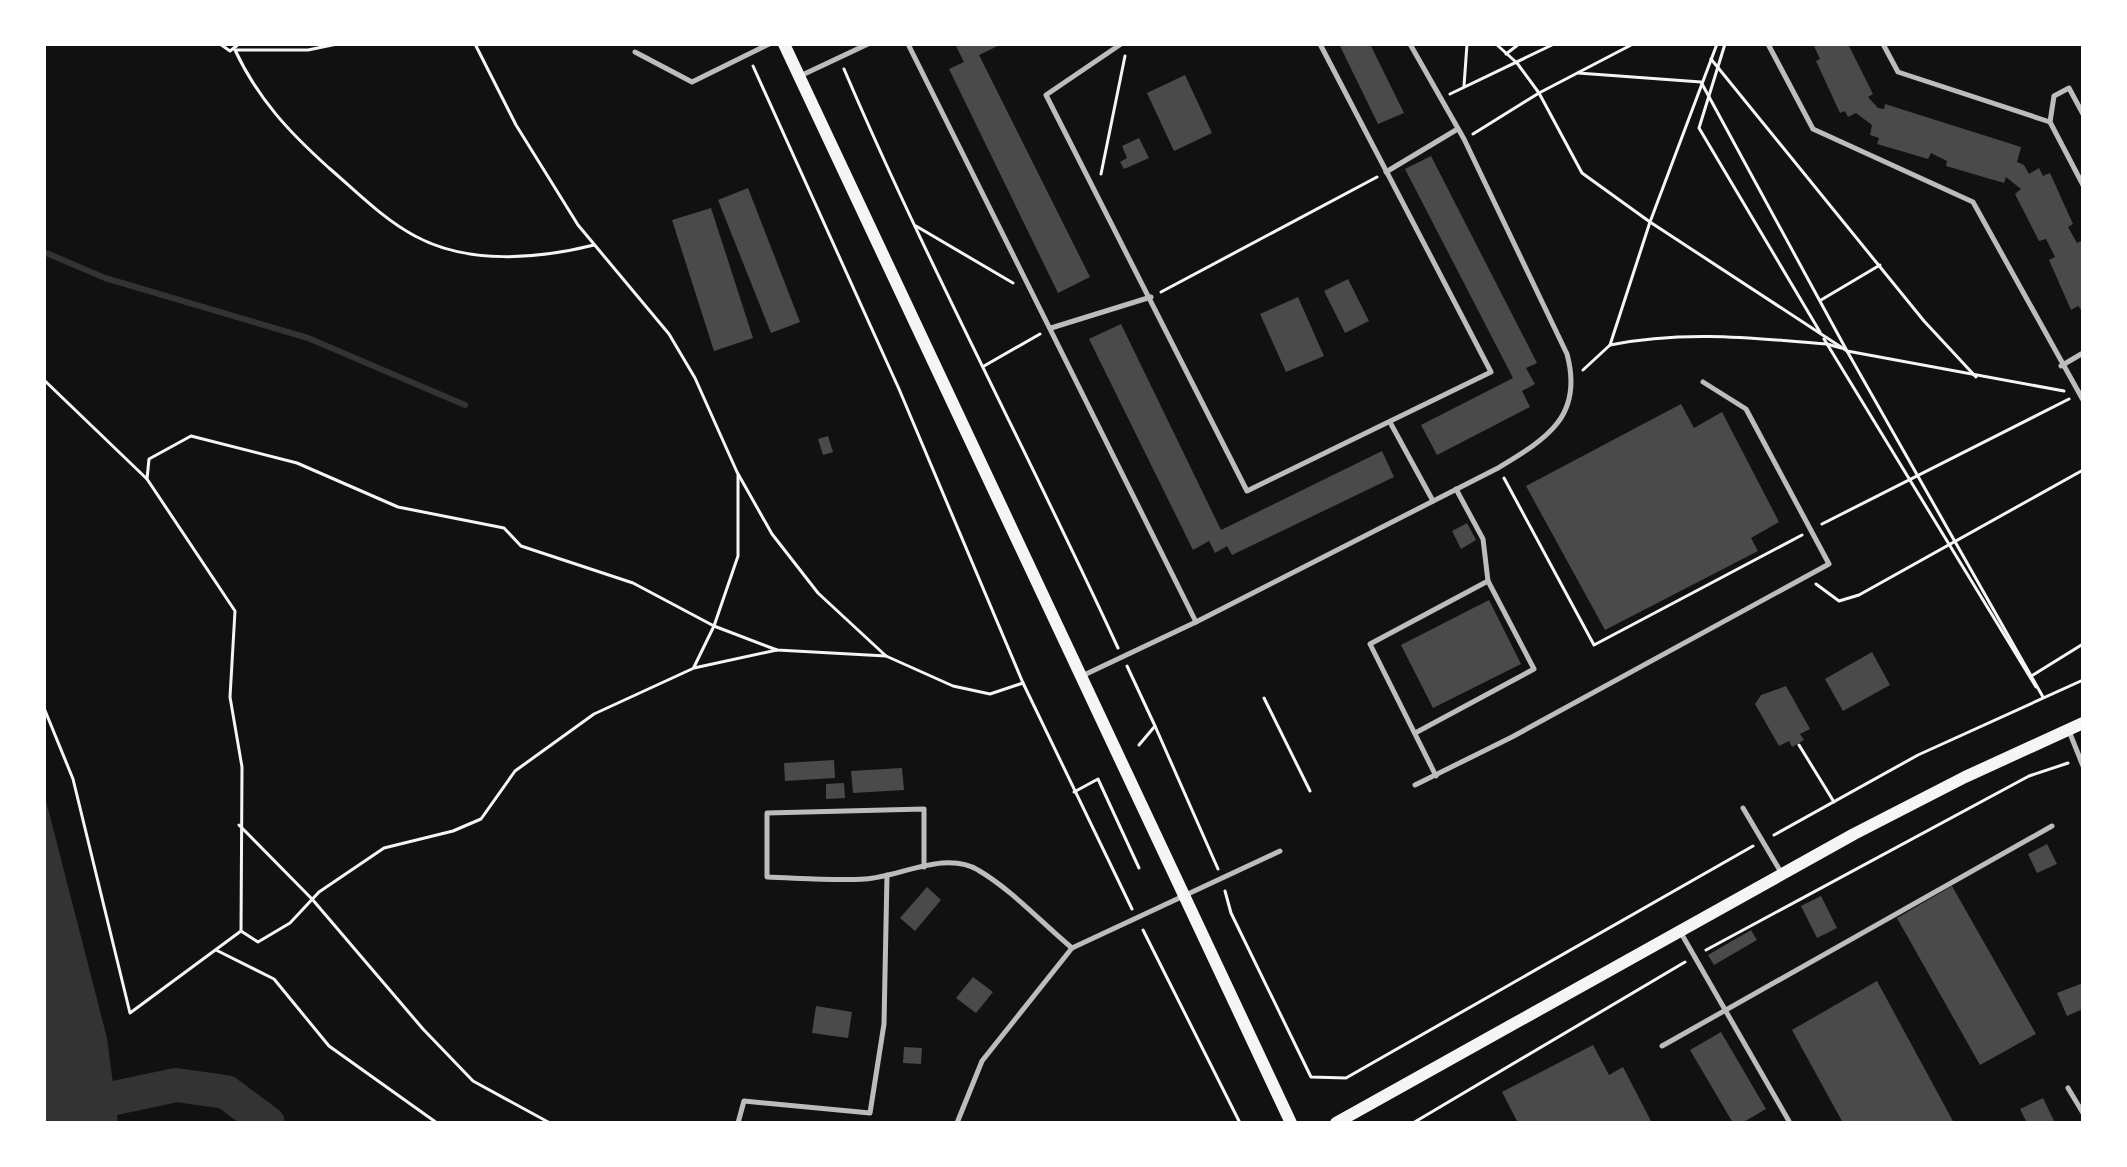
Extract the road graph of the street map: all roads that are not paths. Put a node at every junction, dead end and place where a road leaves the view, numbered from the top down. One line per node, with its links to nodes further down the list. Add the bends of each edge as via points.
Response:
1 (769, 44): 10 (lane, via 692,82)
2 (784, 44): 11 (main road)
3 (868, 44): 11 (lane)
4 (908, 44): 18 (lane)
5 (1121, 44): 17 (lane, via 1046,95)
6 (1320, 44): 15 (lane)
7 (1410, 44): 14 (lane)
8 (1768, 44): 20 (lane, via 1813,129 1973,202)
9 (1883, 44): 13 (lane, via 1898,72)
10 (635, 52)
11 (799, 77): 28 (main road)
12 (2083, 114): 13 (lane, via 2069,88 2054,96)
13 (2050, 122): 16 (lane)
14 (1456, 130): 15 (lane); 24 (lane, via 1567,354 1573,379 1563,419 1538,444)
15 (1386, 172): 23 (lane, via 1491,372)
16 (2083, 185)
17 (1151, 297): 18 (lane); 23 (lane, via 1247,491)
18 (1051, 328): 27 (lane)
19 (2083, 353): 20 (lane)
20 (2061, 366): 22 (lane)
21 (1703, 382): 33 (lane, via 1746,409 1829,564)
22 (2081, 396)
23 (1391, 424): 25 (lane)
24 (1456, 489): 25 (lane); 26 (lane, via 1483,539)
25 (1433, 501): 27 (lane)
26 (1488, 581): 31 (lane, via 1534,669); 31 (lane, via 1370,644)
27 (1196, 622): 28 (lane)
28 (1079, 677): 41 (main road)
29 (2083, 723): 30 (main road)
30 (2068, 730): 32 (lane); 40 (main road, via 1965,777)
31 (1417, 732): 33 (lane)
32 (2083, 766)
33 (1436, 776): 34 (lane)
34 (1415, 785)
35 (1743, 808): 40 (lane)
36 (2052, 826): 44 (lane)
37 (1280, 851): 41 (lane)
38 (924, 867): 39 (lane); 39 (lane, via 924,809 767,813 767,877); 43 (lane, via 944,863 976,868)
39 (887, 875): 48 (lane, via 884,1024 870,1113 744,1101)
40 (1782, 875): 42 (main road)
41 (1182, 897): 43 (lane); 50 (main road)
42 (1681, 933): 44 (lane); 51 (main road)
43 (1072, 948): 49 (lane, via 982,1061)
44 (1727, 1009): 45 (lane); 52 (lane)
45 (1662, 1046)
46 (2068, 1088): 47 (lane)
47 (2083, 1113)
48 (738, 1123)
49 (957, 1123)
50 (1291, 1123)
51 (1336, 1123)
52 (1790, 1123)

